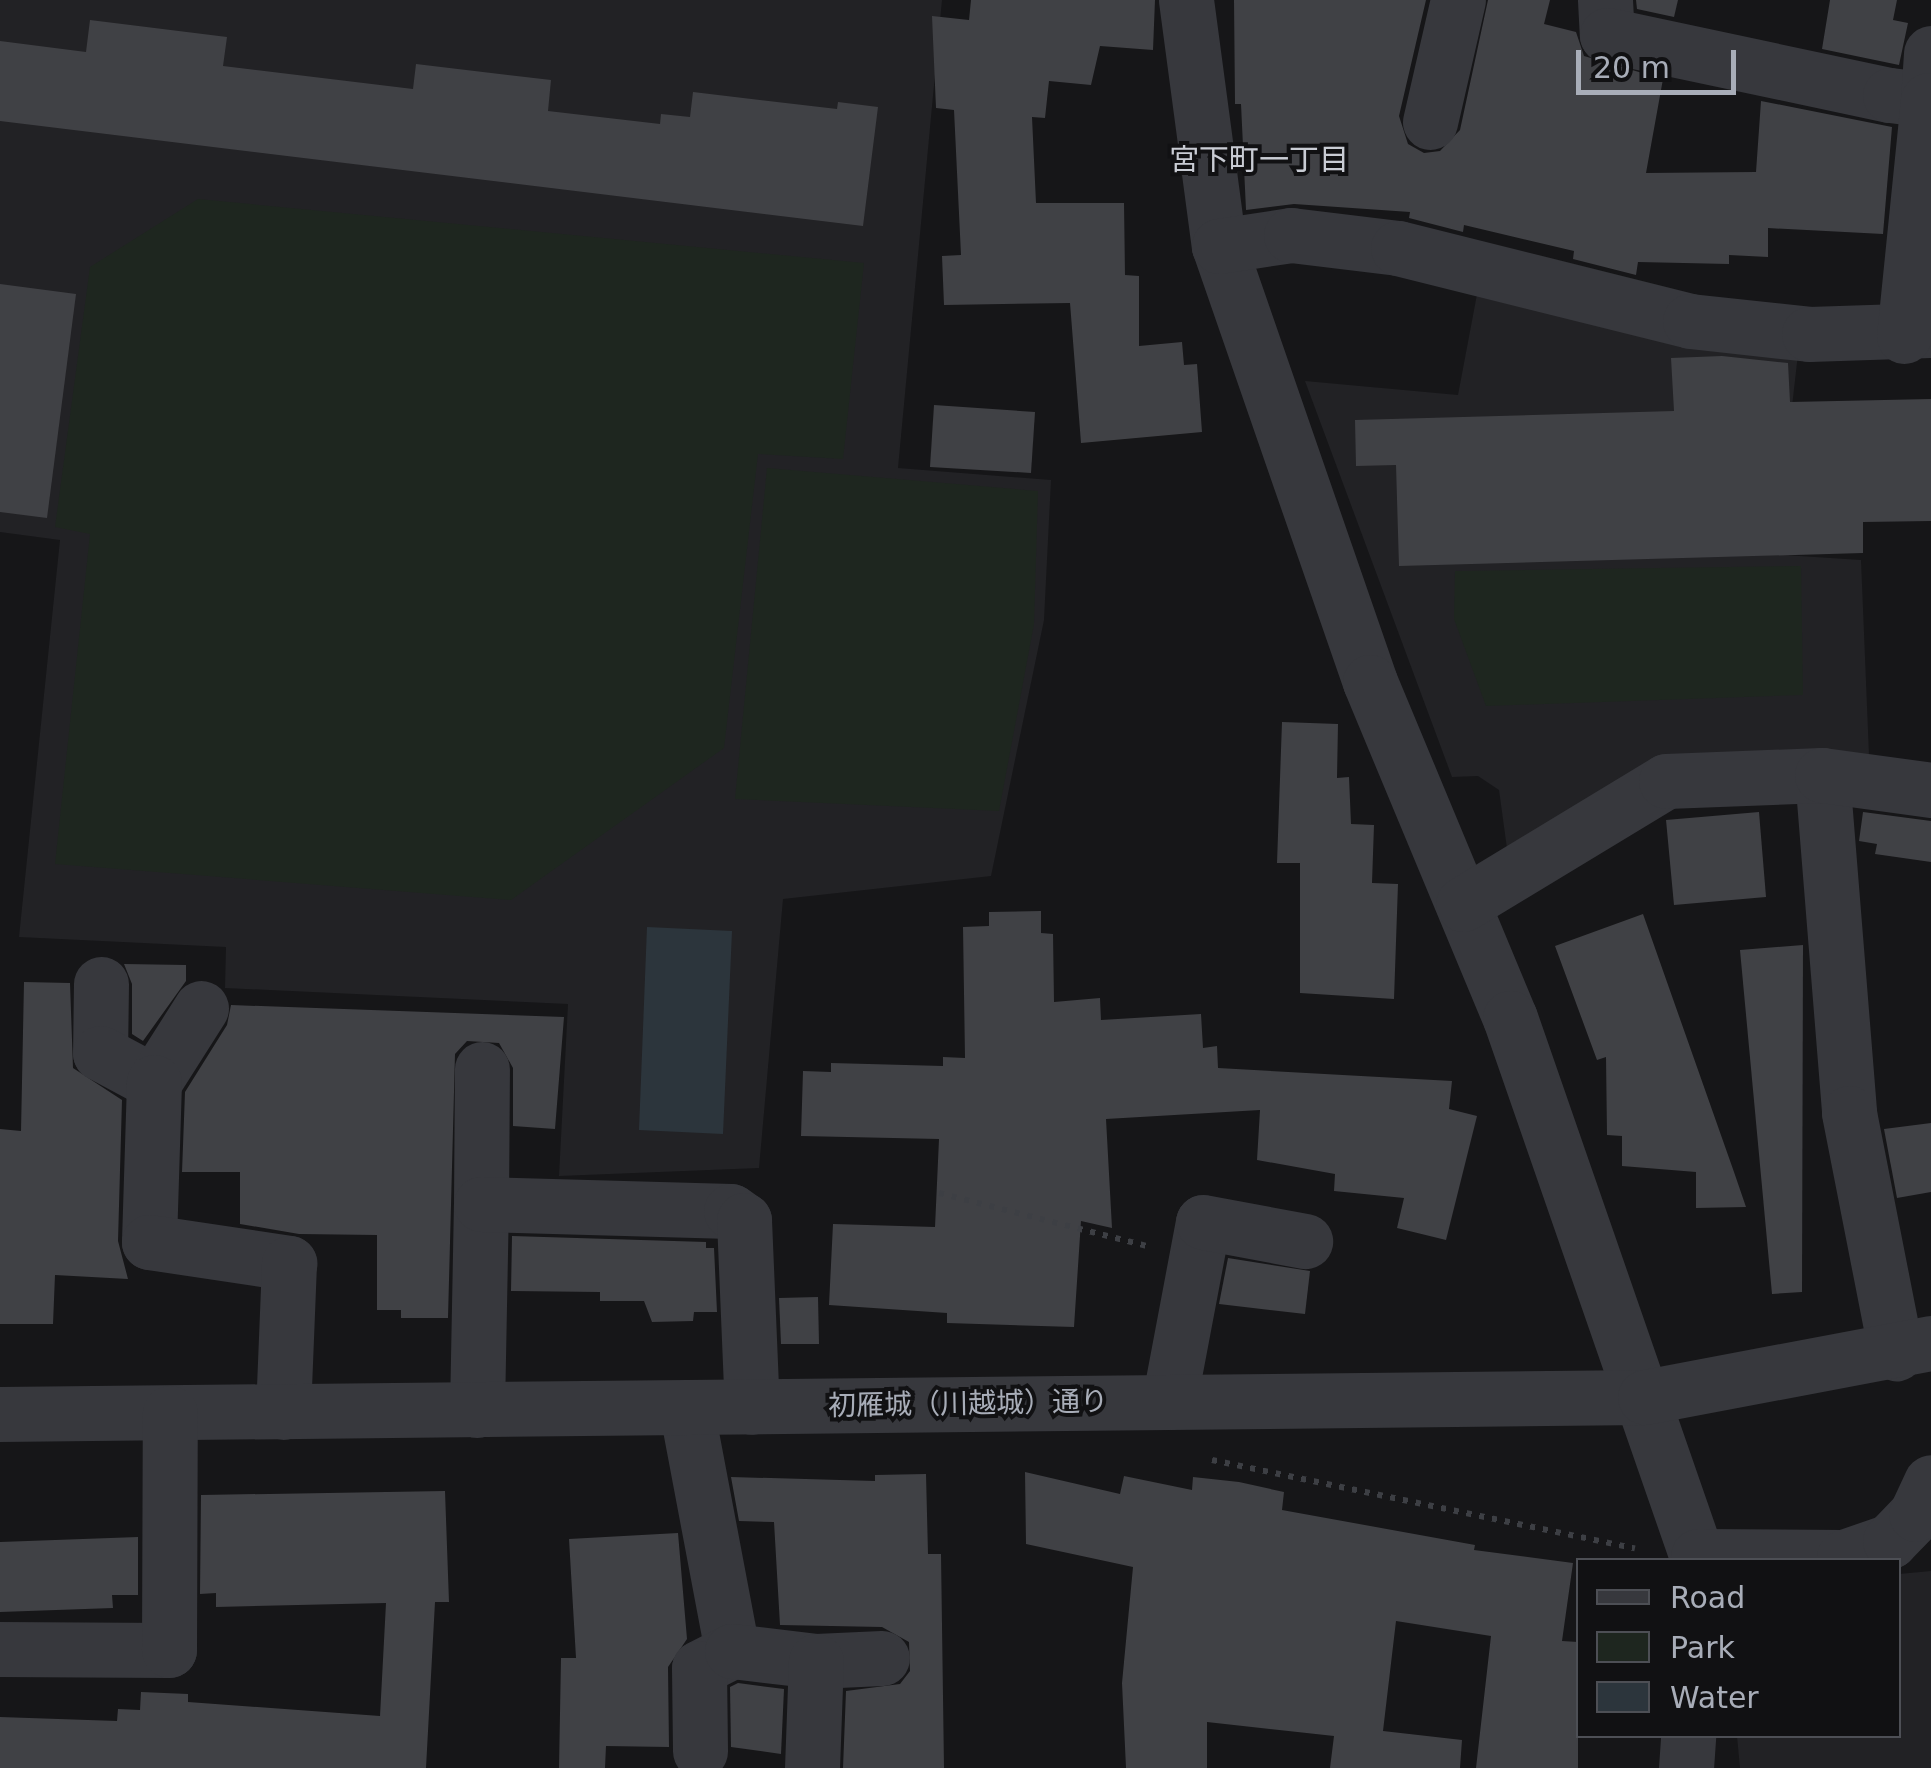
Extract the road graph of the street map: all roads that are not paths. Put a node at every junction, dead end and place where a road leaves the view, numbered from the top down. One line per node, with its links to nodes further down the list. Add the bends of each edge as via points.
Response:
1 (1186, 0): 6 (street)
2 (1458, 0): 5 (street)
3 (1606, 0): 4 (street, via 1607,35)
4 (1929, 77): 7 (street)
5 (1430, 122)
6 (1220, 246): 7 (street, via 1291,235 1398,248 1690,322); 10 (street, via 1370,682)
7 (1917, 333)
8 (1822, 775): 9 (street); 10 (street, via 1666,781); 17 (street, via 1849,1113)
9 (1931, 790)
10 (1463, 904): 18 (street)
11 (101, 984): 14 (street, via 100,1053)
12 (201, 1008): 14 (street)
13 (482, 1069): 15 (street)
14 (154, 1082): 23 (street, via 149,1242 289,1263)
15 (480, 1204): 21 (street, via 731,1211 744,1220); 22 (street)
16 (1305, 1241): 19 (street, via 1204,1222)
17 (1914, 1348): 18 (street, 初雁城（川越城）通り)
18 (1645, 1397): 19 (street, 初雁城（川越城）通り); 27 (street)
19 (1169, 1402): 21 (street, 初雁城（川越城）通り)
20 (686, 1407): 21 (street, 初雁城（川越城）通り); 22 (street, 初雁城（川越城）通り); 29 (street)
21 (752, 1407)
22 (477, 1410): 23 (street, 初雁城（川越城）通り)
23 (283, 1412): 24 (street, 初雁城（川越城）通り)
24 (170, 1413): 25 (street, 初雁城（川越城）通り); 28 (street, via 169,1650)
25 (0, 1414)
26 (1931, 1482): 27 (street, via 1916,1514 1890,1541 1844,1558)
27 (1698, 1558)
28 (0, 1649)
29 (732, 1650): 31 (street); 33 (street, via 699,1668)
30 (882, 1658): 31 (street)
31 (816, 1662): 34 (street)
32 (1688, 1738): 35 (street)
33 (700, 1751)
34 (812, 1768)
35 (1686, 1768)

